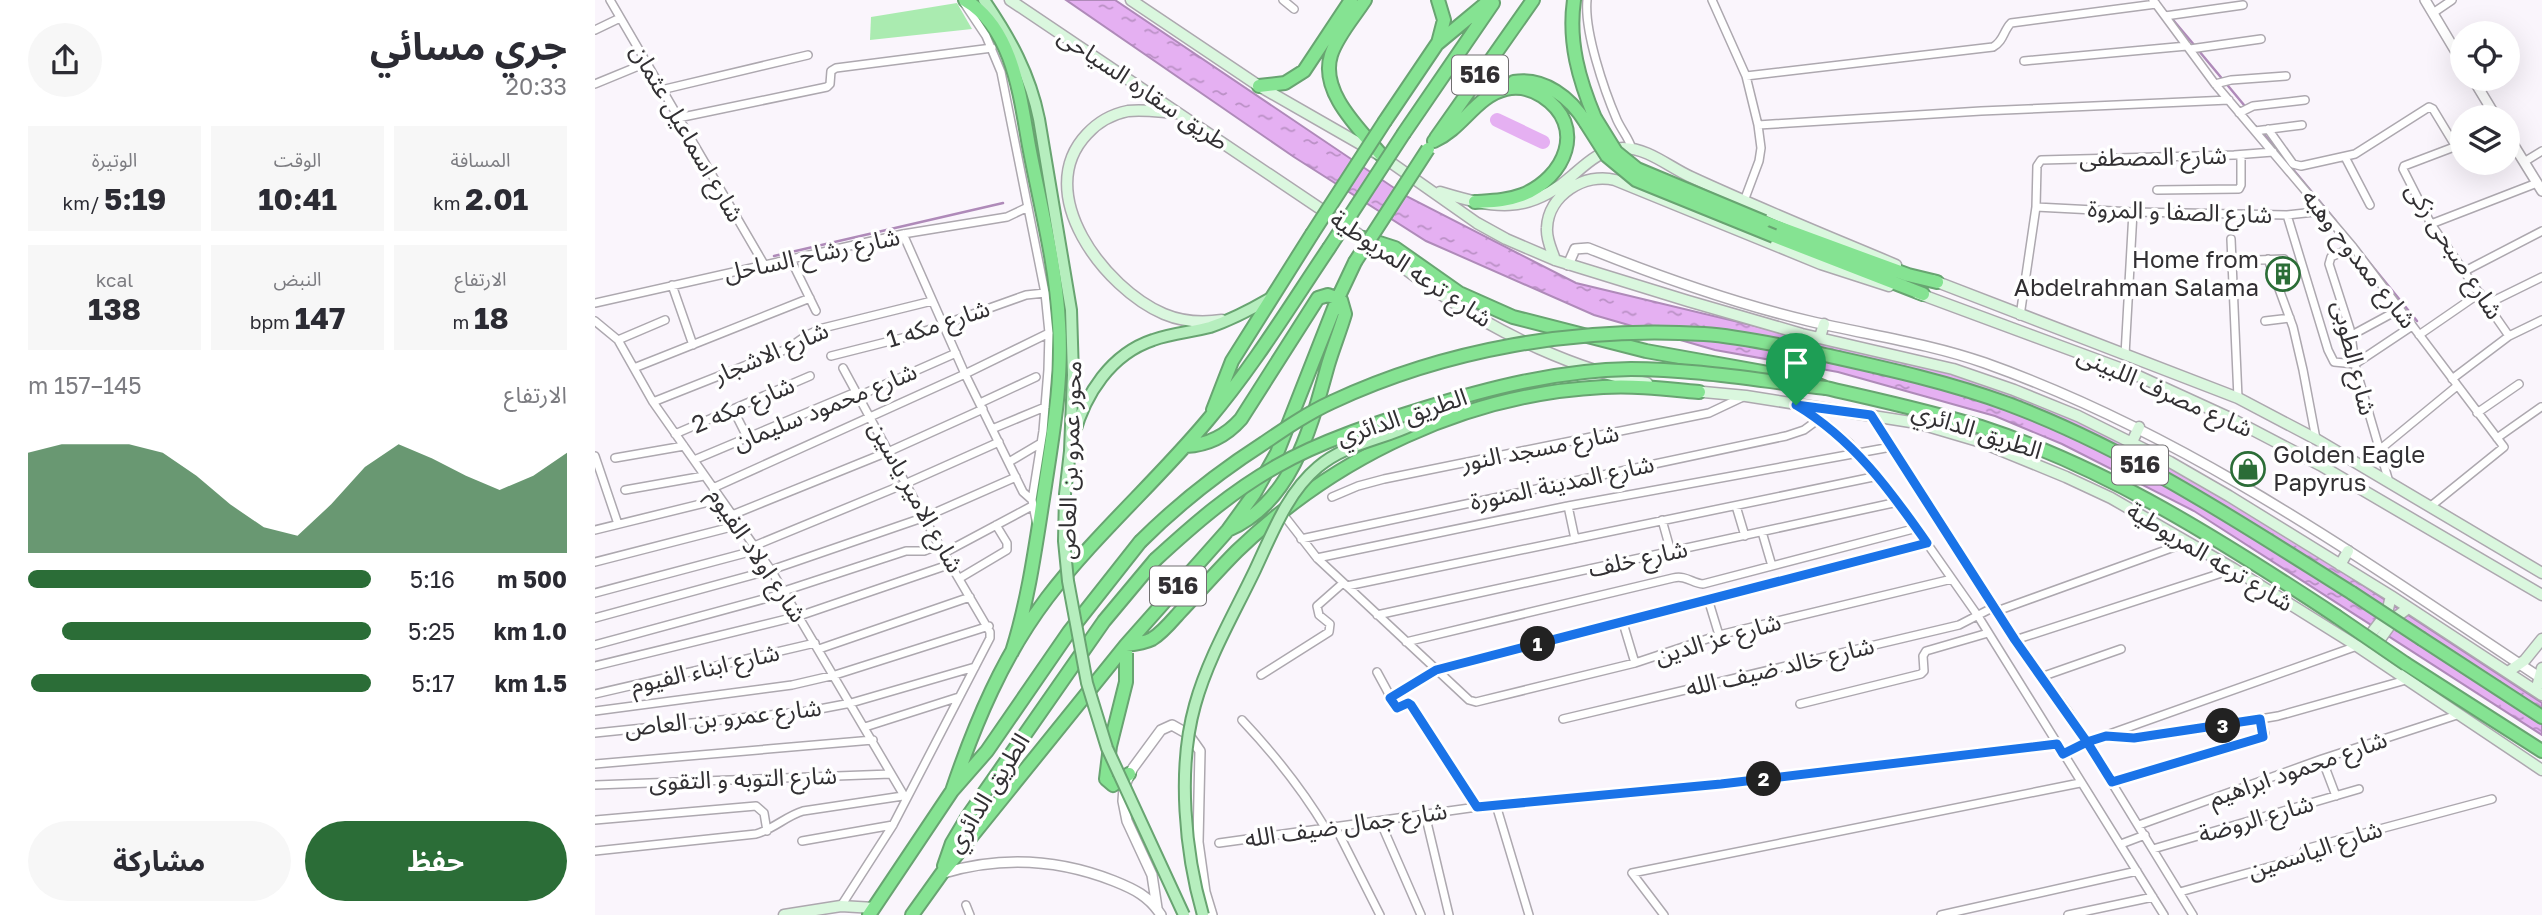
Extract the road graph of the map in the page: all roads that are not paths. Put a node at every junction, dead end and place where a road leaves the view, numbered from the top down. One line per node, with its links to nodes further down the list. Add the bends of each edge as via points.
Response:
1 (610, 0): 22 (street, شارع اسماعيل عثمان)
2 (964, 0): 27 (street); 193 (highway, via 997,32 1015,80 1056,290 1058,384)
3 (984, 0): 163 (main road, محور عمرو بن العاص, via 1022,62 1039,119 1071,310)
4 (1010, 0): 42 (main road, طريق سقاره السياحى)
5 (1131, 0): 36 (main road)
6 (1283, 0): 19 (street)
7 (1352, 0): 36 (highway, via 1304,71 1286,83)
8 (1365, 0): 58 (highway, via 1333,48 1329,75 1336,96)
9 (1438, 0): 26 (highway, via 1444,20)
10 (1492, 0): 26 (highway); 146 (highway, الطريق الدائري / 516, bridge)
11 (1533, 0): 50 (highway, الطريق الدائري / 516)
12 (1574, 0): 44 (highway, via 1572,37)
13 (1587, 0): 51 (street, via 1588,34 1617,120)
14 (1715, 0): 32 (street)
15 (2424, 0): 20 (street)
16 (2452, 0): 20 (street)
17 (2154, 2): 21 (street, شارع ممدوح وهبه); 32 (street, via 2011,23 1993,47)
18 (2243, 5): 21 (street)
19 (1294, 9)
20 (2433, 13): 25 (street)
21 (2169, 16): 28 (street, شارع ممدوح وهبه)
22 (620, 18): 23 (street); 31 (street, شارع اسماعيل عثمان)
23 (595, 30)
24 (2261, 39): 28 (street)
25 (2450, 42)
26 (1437, 44): 95 (highway, bridge)
27 (992, 48): 43 (street, via 836,68 827,87); 68 (street)
28 (2190, 48): 30 (street); 34 (street, شارع ممدوح وهبه)
29 (808, 55): 37 (street)
30 (2024, 61)
31 (646, 63): 35 (street); 37 (street, شارع اسماعيل عثمان)
32 (1746, 76): 45 (street)
33 (2286, 76): 34 (street)
34 (2218, 83): 39 (street, شارع ممدوح وهبه)
35 (595, 84)
36 (1259, 86): 58 (main road)
37 (661, 90): 43 (street, شارع اسماعيل عثمان)
38 (1492, 94): 44 (highway, via 1515,82 1535,82 1565,97); 50 (highway); 66 (highway, via 1522,88 1544,97 1563,119 1566,151 1555,172 1532,190 1504,200)
39 (2229, 100): 41 (street, شارع ممدوح وهبه); 45 (street)
40 (2305, 100): 41 (street, via 2253,106)
41 (2239, 113): 48 (street, شارع ممدوح وهبه)
42 (1180, 114): 60 (main road, طريق سقاره السياحى); 102 (main road, via 1125,112 1091,130 1069,162 1067,186 1072,209 1098,261 1152,308 1199,322)
43 (678, 118): 84 (street, شارع اسماعيل عثمان)
44 (1591, 121): 88 (highway, bridge, via 1637,169 1764,222); 92 (highway, bridge, via 1607,156 1636,180)
45 (1758, 125): 65 (street, via 1759,161)
46 (2302, 125): 47 (street)
47 (2268, 129): 48 (street); 57 (street, via 2297,166)
48 (2255, 131): 54 (street, شارع ممدوح وهبه)
49 (2450, 133): 57 (street, via 2433,109 2427,108)
50 (1431, 145): 94 (highway, الطريق الدائري / 516, bridge, via 1355,262)
51 (1632, 149): 61 (main road, via 1615,163); 65 (main road, شارع مصرف اللبينى); 66 (main road, via 1599,154 1565,183 1532,202 1505,206)
52 (2450, 149): 73 (street, شارع صبحى زكى, via 2404,166)
53 (2542, 151): 59 (street)
54 (2273, 152): 55 (street, شارع المصطفى); 70 (street, شارع ممدوح وهبه)
55 (2241, 155): 64 (street, via 2239,189); 69 (street, شارع المصطفى, via 2045,159 2037,166)
56 (2520, 156): 59 (street)
57 (2346, 157): 67 (street)
58 (1383, 158): 63 (main road)
59 (2524, 162): 62 (street)
60 (1275, 178): 76 (main road, شارع ترعه المريوطية)
61 (1615, 180): 82 (main road, via 1585,180 1553,207 1547,233); 92 (main road, شارع مصرف اللبينى, via 1830,268)
62 (2540, 187): 73 (street)
63 (1430, 189): 66 (main road); 82 (main road, via 1491,231)
64 (2157, 190)
65 (1744, 201): 88 (main road, شارع مصرف اللبينى)
66 (1475, 202)
67 (2370, 205)
68 (1028, 206): 75 (street, شارع رشاح الساحل, via 1007,218); 90 (street)
69 (2036, 207): 71 (street, شارع الصفا و المروة); 101 (street)
70 (2324, 211): 72 (street, شارع الصفا و المروة); 78 (street, شارع ممدوح وهبه)
71 (2133, 212): 72 (street, شارع الصفا و المروة); 121 (street)
72 (2287, 215): 123 (street, via 2332,359 2337,364)
73 (2431, 224): 86 (street, شارع صبحى زكى)
74 (2542, 231): 86 (street)
75 (903, 234): 81 (street, شارع رشاح الساحل); 96 (street)
76 (1364, 238): 131 (highway, bridge, via 1395,248 1459,293 1495,310 1577,335 1793,377); 132 (main road, شارع ترعه المريوطية, via 1439,293 1527,342 1612,375)
77 (2231, 239): 135 (street)
78 (2353, 247): 99 (street, شارع ممدوح وهبه); 114 (street, شارع الطوبى, via 2329,261)
79 (2268, 259): 80 (street); 83 (street); 103 (street)
80 (2284, 259)
81 (791, 260): 84 (street, شارع رشاح الساحل); 93 (street)
82 (1555, 260): 85 (main road)
83 (2257, 260)
84 (765, 265): 89 (street, شارع رشاح الساحل)
85 (1568, 265): 107 (street, via 1574,249 1588,248 1717,296); 113 (main road)
86 (2465, 271): 91 (street, شارع صبحى زكى)
87 (2542, 277): 98 (street)
88 (1937, 282): 101 (main road, شارع مصرف اللبينى)
89 (672, 285): 97 (street, شارع رشاح الساحل); 119 (street)
90 (1045, 293): 110 (street, شارع مكه 1, via 1026,295); 112 (street)
91 (2480, 293): 98 (street, شارع صبحى زكى); 115 (street)
92 (1923, 294): 169 (main road, شارع مصرف اللبينى, via 2125,370)
93 (810, 298): 100 (street); 119 (street)
94 (1338, 298): 158 (highway, via 1318,298 1235,425 1209,442); 194 (highway, الطريق الدائري / 516, via 1277,453); 194 (highway, via 1345,314 1299,456 1261,508)
95 (1269, 299): 102 (main road); 146 (highway, via 1228,368)
96 (932, 301): 110 (street); 136 (street, شارع الاشجار, via 823,328 787,349)
97 (595, 303)
98 (2487, 304): 116 (street, شارع صبحى زكى)
99 (2400, 309): 111 (street, شارع ممدوح وهبه); 114 (street)
100 (817, 311)
101 (2020, 316): 121 (main road, شارع مصرف اللبينى)
102 (1233, 317): 163 (main road, via 1150,340 1129,351 1096,384)
103 (2290, 318): 108 (street); 153 (street)
104 (665, 320): 118 (street)
105 (2542, 320): 116 (street)
106 (595, 321): 118 (street, شارع اولاد الفيوم)
107 (1807, 321): 109 (street); 113 (main road)
108 (2265, 321)
109 (1823, 324): 117 (main road); 148 (street, via 1965,356)
110 (943, 325): 120 (street); 122 (street, شارع مكه 1)
111 (2412, 326): 115 (street, شارع ممدوح وهبه); 123 (street)
112 (1049, 333): 126 (street); 140 (street)
113 (1803, 334): 117 (main road)
114 (2352, 335): 123 (street, شارع الطوبى)
115 (2419, 335): 129 (street, شارع ممدوح وهبه)
116 (2509, 336): 129 (street)
117 (1820, 337): 155 (main road, via 1953,369 2046,402)
118 (618, 340): 124 (street, شارع اولاد الفيوم)
119 (693, 345): 124 (street)
120 (956, 353): 126 (street); 133 (street, شارع محمود سليمان)
121 (2125, 355): 135 (main road, شارع مصرف اللبينى)
122 (831, 356)
123 (2355, 364): 161 (street, شارع الطوبى)
124 (634, 368): 136 (street, شارع اولاد الفيوم)
125 (843, 368): 133 (street, شارع الامير ياسين)
126 (965, 374): 139 (street); 145 (street)
127 (810, 376): 142 (street, شارع مكه 2)
128 (1036, 377): 139 (street)
129 (2455, 383): 143 (street, شارع ممدوح وهبه); 161 (street)
130 (2519, 384): 143 (street)
131 (1826, 388): 137 (highway, الطريق الدائري / 516, bridge, via 1622,370 1544,377); 273 (highway, الطريق الدائري / 516, bridge, via 1981,428 2116,486 2234,549)
132 (1699, 392): 134 (main road, شارع ترعه المريوطية); 184 (highway, via 1605,387 1489,405 1427,426 1379,449)
133 (859, 395): 145 (street, شارع الامير ياسين); 151 (street, شارع محمود سليمان, via 851,394)
134 (1746, 396): 138 (main road, شارع ترعه المريوطية); 177 (street, شارع مسجد النور, via 1710,414 1371,482)
135 (2238, 398): 153 (main road, شارع مصرف اللبينى)
136 (653, 402): 150 (street, شارع اولاد الفيوم)
137 (1442, 402): 305 (highway, الطريق الدائري / 516, bridge, via 1334,439 1276,467 1211,511 1156,560 1104,621 968,816); 316 (main road, bridge, via 1416,423 1339,453 1302,483 1214,656 1195,704 1187,755 1190,854)
138 (1796, 405): 144 (main road, شارع ترعه المريوطية); 147 (street)
139 (981, 406): 149 (street); 162 (street)
140 (1045, 407): 149 (street); 156 (street)
141 (2541, 407): 152 (street)
142 (733, 409): 150 (street, شارع مكه 2); 151 (street)
143 (2477, 413): 152 (street, شارع ممدوح وهبه)
144 (1871, 415): 159 (street); 199 (main road, شارع ترعه المريوطية, via 1941,430 2013,454 2111,498)
145 (872, 417): 162 (street, شارع الامير ياسين); 175 (street)
146 (1210, 419): 158 (highway, الطريق الدائري / 516)
147 (1819, 419): 164 (street); 197 (street, شارع المدينة المنورة, via 1786,436)
148 (2139, 427): 155 (main road); 203 (street)
149 (992, 429): 154 (street)
150 (675, 434): 157 (street, شارع اولاد الفيوم)
151 (747, 437): 167 (street, شارع محمود سليمان)
152 (2497, 438): 183 (street, via 2504,447)
153 (2316, 439): 160 (main road, شارع مصرف اللبينى)
154 (999, 442): 168 (street); 174 (street)
155 (2132, 442): 209 (main road, via 2210,484)
156 (1041, 443): 168 (street); 180 (street)
157 (684, 446): 166 (street); 167 (street, شارع اولاد الفيوم)
158 (1186, 446): 241 (highway, الطريق الدائري / 516, via 1060,582)
159 (1891, 447): 164 (street); 224 (street)
160 (2330, 448): 169 (main road); 173 (main road, شارع مصرف اللبينى)
161 (2378, 450): 173 (street, شارع الطوبى)
162 (890, 451): 174 (street, شارع الامير ياسين); 185 (street)
163 (1070, 451): 315 (main road, محور عمرو بن العاص, bridge, via 1064,551 1087,684 1108,748)
164 (1858, 453): 171 (street); 181 (street)
165 (595, 456): 188 (street)
166 (615, 458)
167 (694, 460): 170 (street, شارع اولاد الفيوم)
168 (1009, 462): 172 (street)
169 (2322, 466): 219 (main road, شارع مصرف اللبينى)
170 (704, 476): 175 (street, شارع اولاد الفيوم); 176 (street)
171 (1878, 476): 179 (street); 182 (street)
172 (1016, 477): 180 (street); 186 (street)
173 (2389, 482): 183 (main road, شارع مصرف اللبينى)
174 (907, 483): 186 (street, شارع الامير ياسين); 202 (street)
175 (713, 488): 178 (street, شارع اولاد الفيوم)
176 (625, 490)
177 (1332, 497)
178 (720, 499): 185 (street, شارع اولاد الفيوم); 188 (street)
179 (1899, 502): 191 (street); 195 (street, شارع خلف)
180 (1032, 503): 190 (street); 193 (street)
181 (1567, 506): 198 (street); 206 (street)
182 (1736, 506): 187 (street); 196 (street)
183 (2431, 506): 213 (main road, شارع مصرف اللبينى)
184 (1282, 513): 197 (street); 237 (highway, via 1237,551 1154,638)
185 (732, 515): 189 (street, شارع اولاد الفيوم)
186 (925, 517): 201 (street, شارع الامير ياسين); 212 (street)
187 (1662, 520): 198 (street); 204 (street)
188 (618, 524): 192 (street)
189 (739, 526): 202 (street, شارع اولاد الفيوم); 207 (street)
190 (996, 526): 205 (street); 214 (street, via 1007,550)
191 (1917, 528): 200 (street); 210 (street)
192 (595, 530)
193 (1038, 530): 241 (highway, via 1029,590)
194 (1228, 530): 237 (highway, الطريق الدائري / 516)
195 (1762, 532): 196 (street, شارع خلف); 210 (street)
196 (1745, 536): 204 (street, شارع خلف)
197 (1301, 539): 206 (street)
198 (1575, 539): 216 (street)
199 (2188, 541): 211 (main road, شارع ترعه المريوطية); 224 (street, شارع خالد ضيف الله)
200 (1927, 543): 215 (street); 222 (street)
201 (939, 545): 205 (street, شارع الامير ياسين); 217 (street, via 906,551)
202 (756, 548): 212 (street, شارع اولاد الفيوم); 218 (street)
203 (2348, 551): 209 (main road); 244 (street)
204 (1671, 552): 225 (street, شارع خلف)
205 (944, 553): 208 (street, شارع الامير ياسين)
206 (1317, 558): 216 (street)
207 (595, 562)
208 (951, 564): 214 (street, شارع الامير ياسين); 226 (street)
209 (2340, 565): 220 (main road)
210 (1772, 566): 235 (street, via 1703,584 1686,577 1673,578)
211 (2234, 569): 234 (street); 239 (main road, شارع ترعه المريوطية)
212 (771, 570): 217 (street, شارع اولاد الفيوم); 228 (street)
213 (2542, 573)
214 (960, 578): 221 (street, شارع الامير ياسين)
215 (1952, 579): 227 (street); 232 (street, شارع عز الدين)
216 (1345, 585): 225 (street); 251 (street, via 1317,606 1319,615 1330,624 1328,632)
217 (785, 592): 226 (street, شارع اولاد الفيوم); 236 (street)
218 (595, 593)
219 (2542, 595)
220 (2391, 596): 223 (main road); 239 (main road, bridge, via 2387,613)
221 (970, 597): 230 (street, شارع الامير ياسين); 238 (street, شارع ابناء الفيوم)
222 (1708, 599): 229 (street); 232 (street)
223 (2409, 608): 242 (main road, bridge, via 2398,615 2376,645); 249 (main road)
224 (1995, 609): 227 (street, شارع خالد ضيف الله); 234 (street)
225 (1377, 615): 235 (street)
226 (799, 616): 238 (street, شارع اولاد الفيوم); 245 (street)
227 (1978, 616): 231 (street); 264 (street, شارع خالد ضيف الله, via 1959,625)
228 (595, 618)
229 (1623, 623): 243 (street); 247 (street)
230 (989, 626): 246 (street, via 990,638); 250 (street)
231 (1988, 633): 260 (street, via 1926,651 1921,674); 272 (street)
232 (1719, 635): 243 (street, شارع عز الدين)
233 (2542, 639): 244 (main road)
234 (2015, 640): 253 (street)
235 (1406, 642): 247 (street)
236 (595, 645)
237 (1126, 645): 279 (highway, via 1126,682 1106,779 1113,785); 305 (highway, الطريق الدائري / 516)
238 (817, 646): 250 (street, شارع اولاد الفيوم); 256 (street, شارع ابناء الفيوم)
239 (2357, 646): 242 (main road, شارع ترعه المريوطية); 269 (street)
240 (2121, 649): 253 (street)
241 (1011, 652): 284 (highway, الطريق الدائري / 516, via 973,729)
242 (2375, 659): 254 (main road, شارع ترعه المريوطية)
243 (1635, 663): 247 (street, شارع عز الدين, via 1485,701 1469,700)
244 (2520, 664): 249 (main road); 252 (street)
245 (595, 666)
246 (975, 667): 257 (street); 259 (street, شارع عمرو بن العاص)
247 (1436, 670): 258 (street)
248 (1377, 672): 258 (street)
249 (2508, 672): 255 (main road)
250 (835, 675): 259 (street, شارع اولاد الفيوم); 261 (street, via 760,690)
251 (1261, 675)
252 (2541, 675): 255 (main road)
253 (2041, 677): 271 (street)
254 (2406, 680): 262 (main road, شارع ترعه المريوطية); 265 (street)
255 (2539, 693)
256 (595, 694)
257 (959, 697): 267 (street); 286 (street)
258 (1390, 698): 289 (street, via 1397,708 1411,705)
259 (851, 703): 267 (street, شارع اولاد الفيوم); 268 (street, شارع عمرو بن العاص, via 765,717)
260 (1800, 704)
261 (595, 711)
262 (2458, 715): 275 (street, شارع محمود ابراهيم); 277 (main road, شارع ترعه المريوطية)
263 (2542, 717): 284 (highway, الطريق الدائري / 516, bridge, via 2252,531 2131,460 2009,404 1958,387 1727,336 1586,336 1493,350 1391,377 1330,402 1228,466 1140,542 1069,632 994,742)
264 (1563, 719)
265 (2260, 719): 269 (street, via 2134,738); 280 (street, via 2262,738)
266 (1242, 720): 296 (street, via 1285,769)
267 (865, 727): 270 (street, شارع اولاد الفيوم)
268 (595, 733)
269 (2106, 736): 271 (street)
270 (873, 740): 276 (street); 278 (street, شارع اولاد الفيوم)
271 (2087, 742): 274 (street); 280 (street)
272 (2057, 744): 274 (street); 288 (street, شارع جمال ضيف الله)
273 (2542, 751)
274 (2063, 754): 281 (street)
275 (2322, 759): 285 (street); 294 (street, شارع محمود ابراهيم)
276 (595, 764)
277 (2542, 770)
278 (891, 774): 282 (street, شارع التوبه و التقوى); 286 (street, شارع اولاد الفيوم)
279 (1129, 774): 311 (street, via 1124,808 1152,875); 317 (street, via 1166,726 1175,725 1197,744 1201,757 1198,842)
280 (2112, 782): 294 (street)
281 (2080, 783): 301 (street); 322 (street, via 1632,873)
282 (595, 785)
283 (2360, 789): 285 (street, شارع الروضة)
284 (952, 792): 310 (highway, الطريق الدائري / 516)
285 (2336, 796): 302 (street, شارع الروضة)
286 (905, 798): 293 (street); 297 (street, via 803,811)
287 (2491, 799): 306 (street, شارع الياسمين, via 2305,849 2301,858)
288 (1496, 805): 289 (street, شارع جمال ضيف الله); 321 (street)
289 (1477, 807): 290 (street, شارع جمال ضيف الله)
290 (1425, 814): 292 (street, شارع جمال ضيف الله); 320 (street)
291 (595, 820): 297 (street, via 756,806 764,813)
292 (1380, 821): 295 (street, شارع جمال ضيف الله); 319 (street)
293 (893, 825): 299 (street); 309 (street)
294 (2139, 825): 298 (street)
295 (1335, 826): 296 (street, شارع جمال ضيف الله); 318 (street)
296 (1326, 828): 300 (street, شارع جمال ضيف الله)
297 (767, 831): 303 (street)
298 (2145, 835): 301 (street); 302 (street)
299 (802, 841)
300 (1219, 843)
301 (2120, 844): 304 (street)
302 (2153, 849): 306 (street)
303 (595, 851)
304 (2137, 871): 307 (street); 323 (street)
305 (942, 873): 311 (street, via 992,863 1043,862 1115,882 1142,894); 313 (highway, الطريق الدائري / 516)
306 (2180, 892): 326 (street)
307 (2153, 897): 324 (street); 325 (street)
308 (966, 905): 314 (street)
309 (841, 906): 310 (main road); 312 (main road)
310 (871, 911)
311 (1159, 912)
312 (784, 915)
313 (912, 915)
314 (970, 915)
315 (1184, 915)
316 (1203, 915)
317 (1212, 915)
318 (1380, 915)
319 (1420, 915)
320 (1449, 915)
321 (1529, 915)
322 (1664, 915)
323 (1941, 915)
324 (2069, 915)
325 (2164, 915)
326 (2193, 915)

